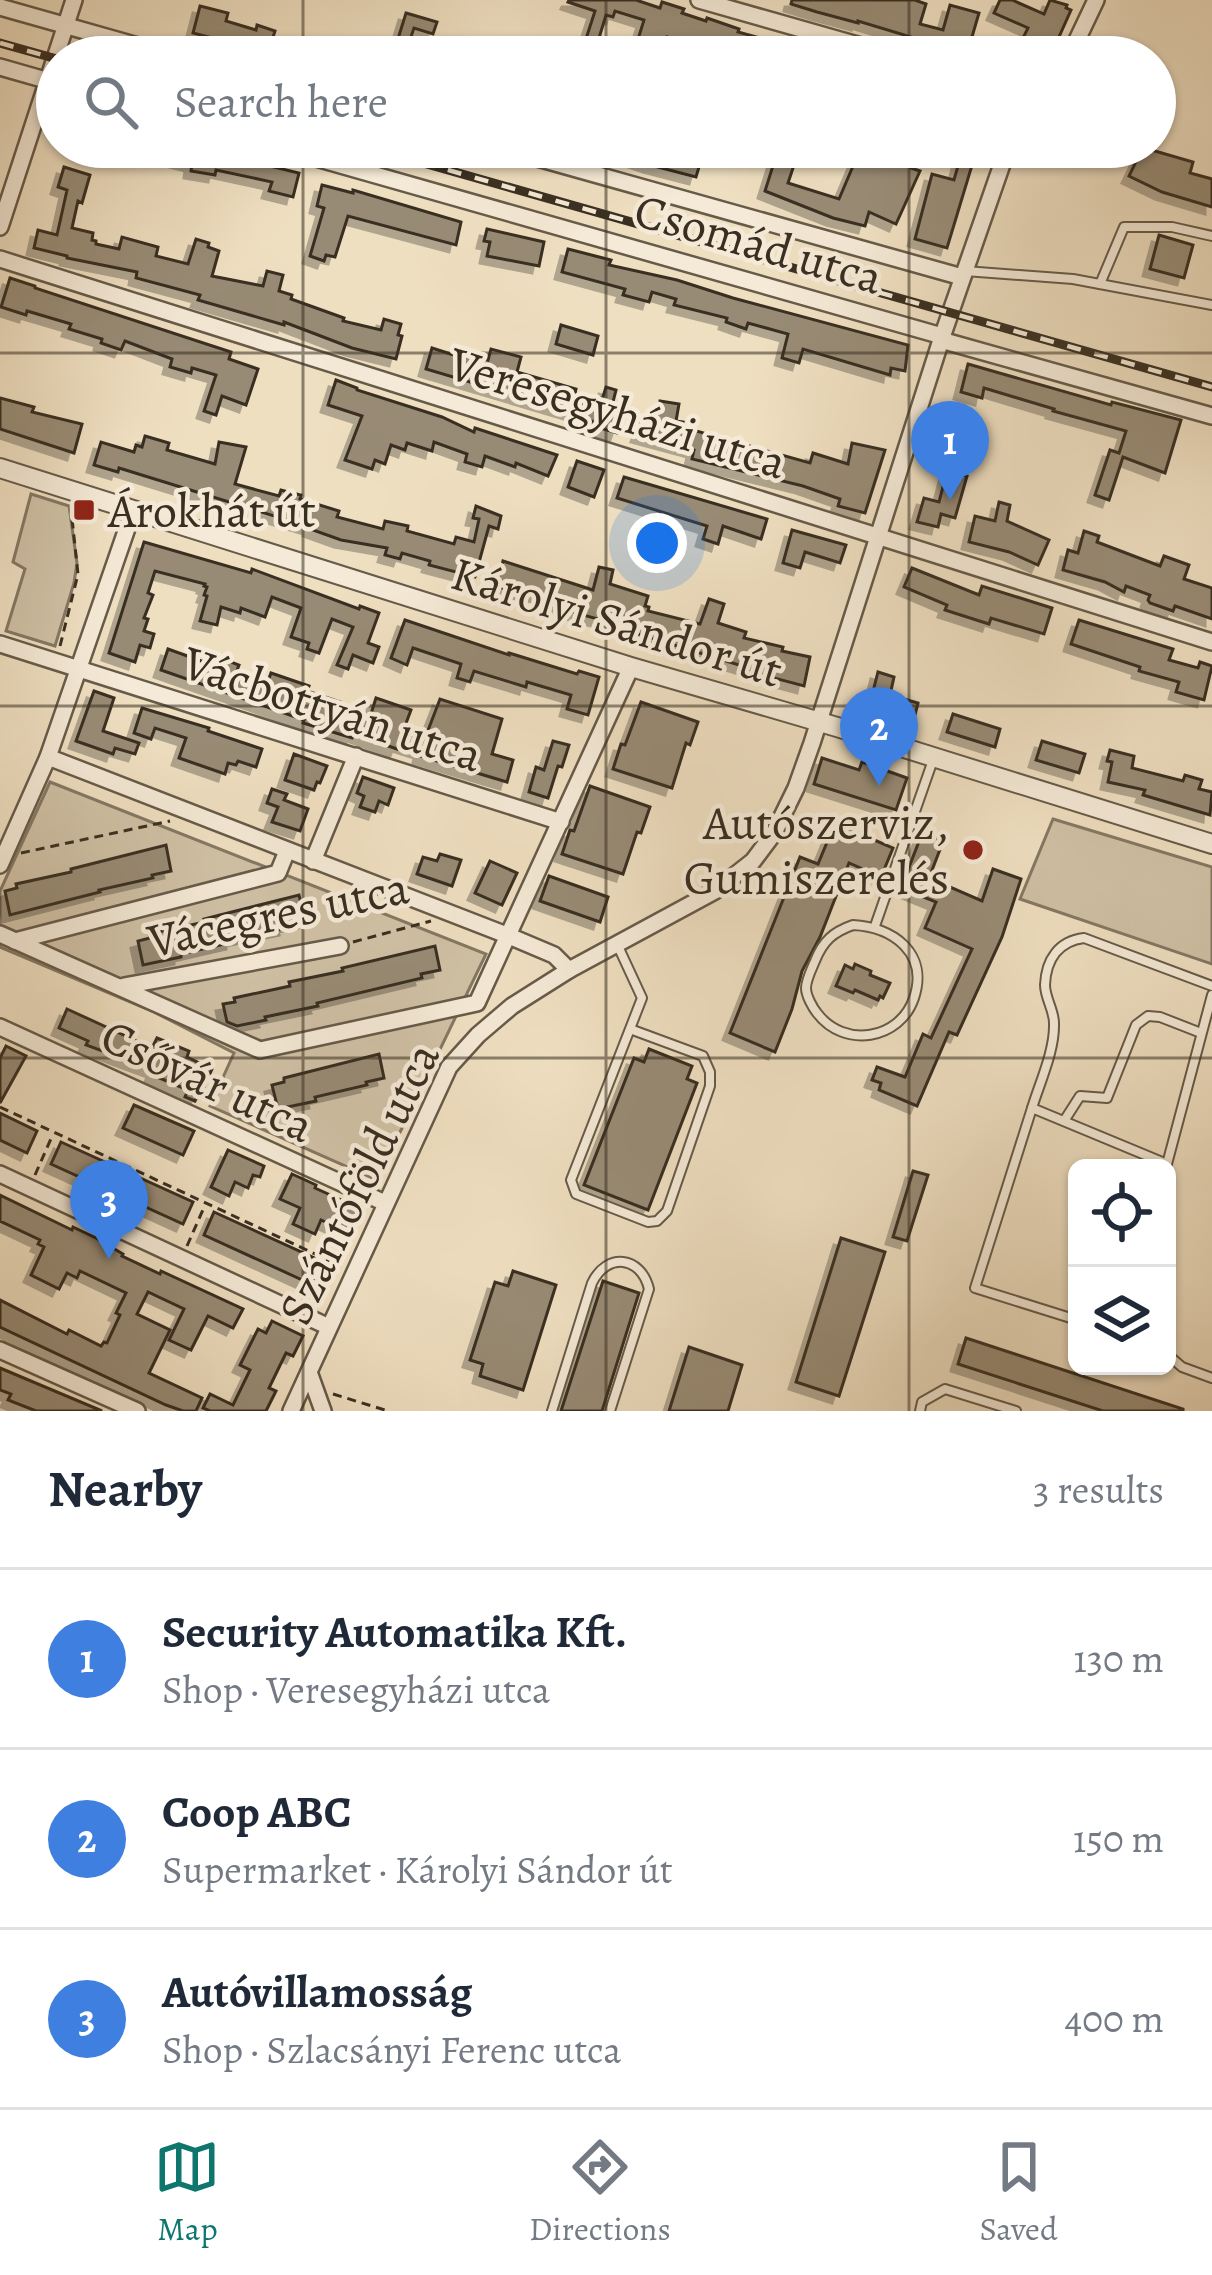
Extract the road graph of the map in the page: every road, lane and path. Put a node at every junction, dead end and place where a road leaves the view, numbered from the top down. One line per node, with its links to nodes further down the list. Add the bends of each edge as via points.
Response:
1 (74, 0): 5 (street)
2 (699, 0): 8 (street)
3 (1096, 0): 9 (street)
4 (0, 7): 5 (street)
5 (66, 26): 6 (street); 7 (street)
6 (63, 36)
7 (102, 36)
8 (826, 36)
9 (1079, 36)
10 (0, 67): 11 (street)
11 (36, 80)
12 (36, 127): 16 (street)
13 (350, 168): 22 (street, Csomád utca)
14 (575, 168): 19 (street, Csomád utca)
15 (1001, 168): 19 (street, Szántóföld utca)
16 (0, 227)
17 (1212, 236): 20 (lane, via 1124,227)
18 (0, 259): 27 (street, Veresegyházi utca)
19 (963, 274): 20 (lane); 22 (street, Szántóföld utca)
20 (1100, 284): 21 (lane)
21 (1212, 305)
22 (941, 338): 23 (street, Csomád utca); 27 (street, Szántóföld utca)
23 (1212, 416)
24 (0, 468): 25 (street, Károlyi Sándor út)
25 (68, 489): 26 (street, Károlyi Sándor út); 30 (path, via 78,574)
26 (134, 511): 31 (street, Károlyi Sándor út); 32 (street)
27 (879, 536): 28 (street, Veresegyházi utca); 33 (street, Szántóföld utca)
28 (1212, 642)
29 (0, 644): 30 (street, Vácbottyán utca)
30 (56, 661): 32 (street, Vácbottyán utca)
31 (631, 667): 33 (street, Károlyi Sándor út); 38 (street)
32 (80, 668): 34 (street, Vácbottyán utca); 35 (street)
33 (818, 723): 36 (street, Károlyi Sándor út); 47 (street, Szántóföld utca, via 782,820 753,861)
34 (356, 756): 38 (street, Vácbottyán utca); 42 (street)
35 (48, 758): 37 (street, Vácegres utca); 41 (street)
36 (934, 758): 39 (street, Károlyi Sándor út); 44 (lane)
37 (196, 816): 40 (street, Vácegres utca); 41 (path)
38 (561, 822): 45 (street)
39 (1212, 844)
40 (286, 851): 42 (street, Vácegres utca); 46 (street, Vácegres utca, via 278,872)
41 (2, 861)
42 (313, 861): 43 (street, Vácegres utca)
43 (452, 915): 45 (street, Vácegres utca); 48 (path, Vácegres utca)
44 (875, 926): 44 (lane, via 833,932 806,988 813,1009 847,1035 890,1029 915,995 910,952)
45 (509, 936): 49 (street, Vácegres utca); 50 (street, via 477,1003 260,1050)
46 (7, 938): 50 (street)
47 (617, 944): 49 (street, Szántóföld utca); 53 (lane, via 641,998)
48 (340, 946): 50 (street, Vácegres utca)
49 (569, 970): 61 (street, Szántóföld utca, via 512,1006 449,1067)
50 (121, 986)
51 (1212, 990): 54 (lane); 56 (lane, via 1084,938 1069,940 1054,952 1045,986 1054,1022)
52 (0, 1028): 61 (street, Csővár utca)
53 (630, 1029): 53 (lane, via 571,1180 576,1194 657,1221 667,1211 710,1072 703,1057)
54 (1201, 1033): 57 (lane, via 1148,1016 1136,1025 1107,1098 1081,1096); 57 (lane, via 1167,1164)
55 (0, 1107): 58 (path)
56 (1032, 1108): 57 (lane); 65 (lane, via 975,1288)
57 (1064, 1121)
58 (54, 1132): 60 (path); 62 (path)
59 (0, 1174): 66 (street)
60 (34, 1177)
61 (385, 1202): 66 (street, Szántóföld utca)
62 (206, 1204): 63 (path); 64 (path)
63 (188, 1245)
64 (339, 1265)
65 (1068, 1317)
66 (329, 1327): 70 (street, Szántóföld utca)
67 (0, 1350): 71 (street)
68 (1176, 1362): 69 (lane)
69 (1212, 1378)
70 (312, 1380): 72 (street, Szántóföld utca); 73 (street); 74 (path)
71 (137, 1411)
72 (291, 1411)
73 (323, 1411)
74 (388, 1411)
75 (552, 1411): 76 (lane, via 592,1283 602,1268 630,1263 649,1289)
76 (610, 1411)
77 (920, 1411): 78 (lane, via 945,1388)
78 (1016, 1411)

